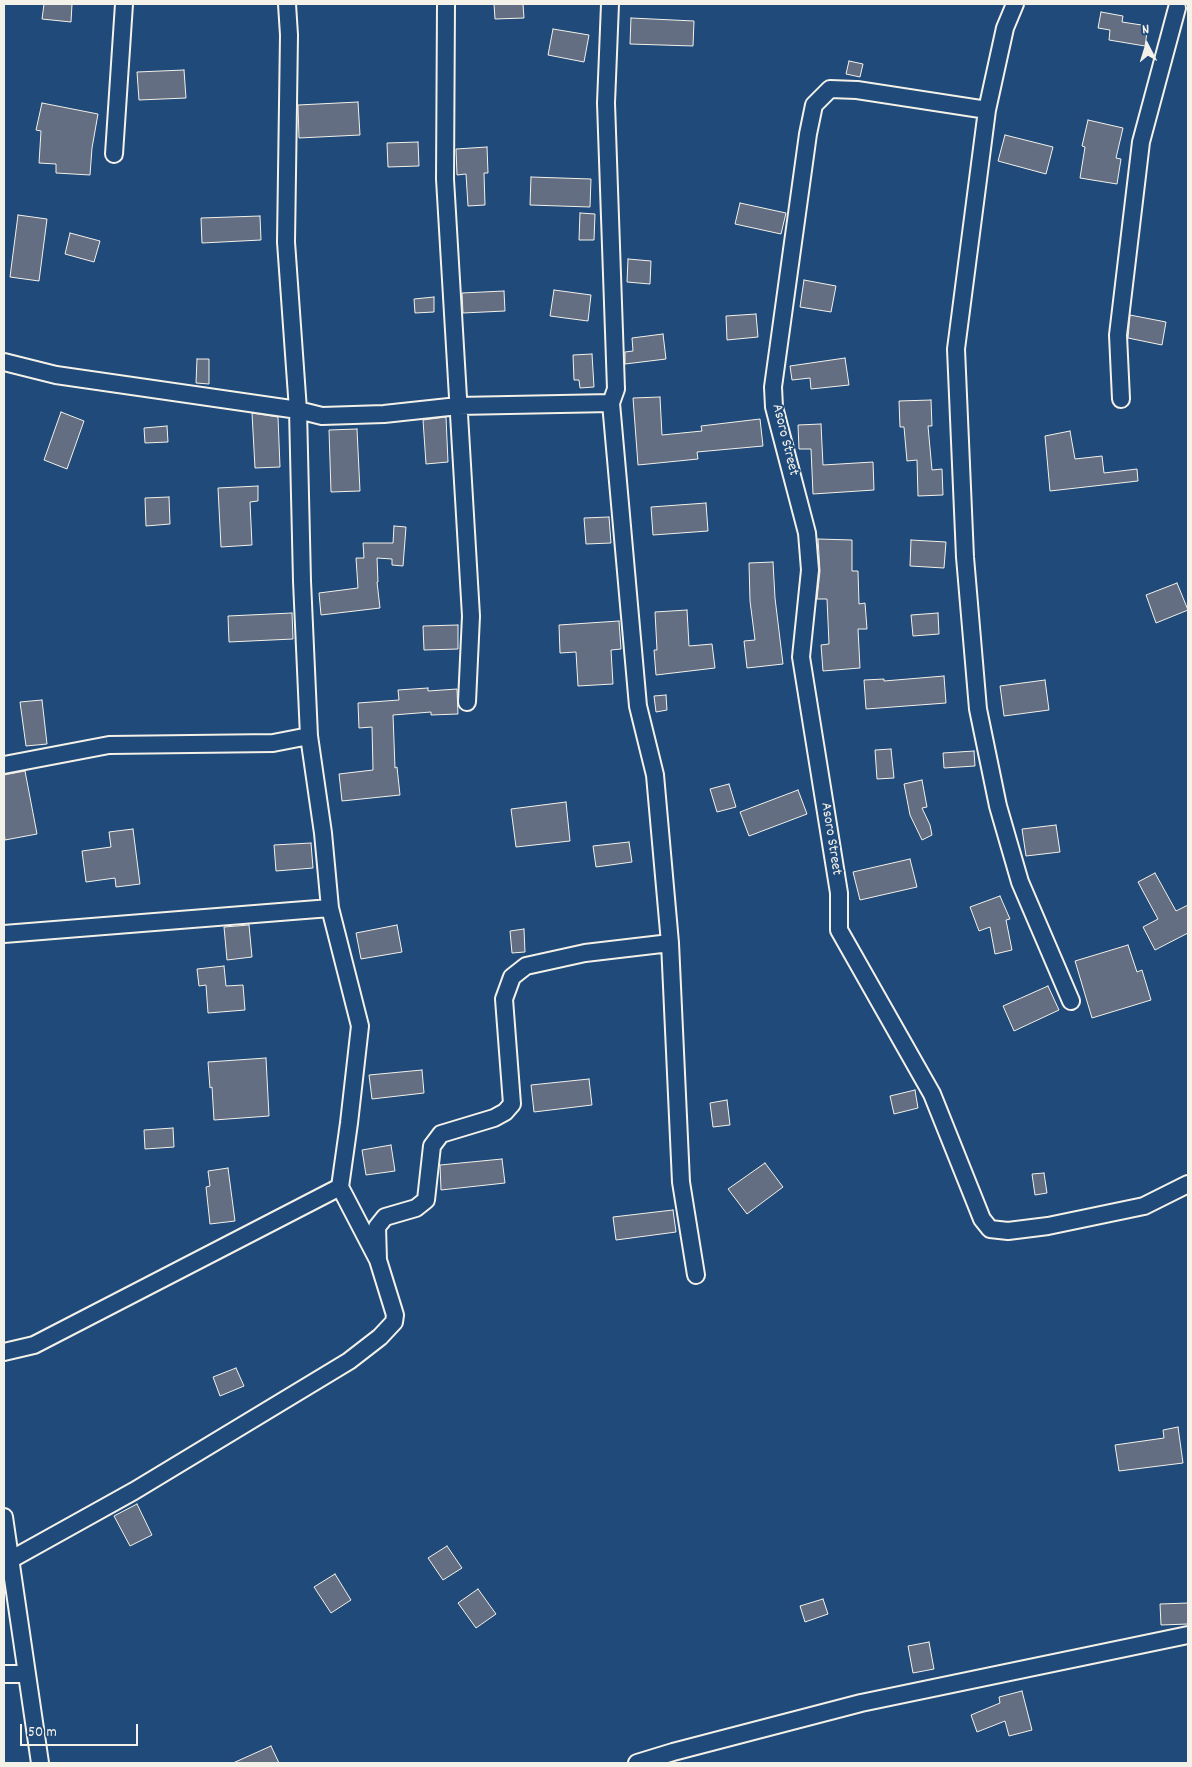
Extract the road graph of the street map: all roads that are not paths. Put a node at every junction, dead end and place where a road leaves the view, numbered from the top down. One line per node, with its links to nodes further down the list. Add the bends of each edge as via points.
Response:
1 (124, 4): 8 (street)
2 (286, 4): 13 (street, via 289,35 286,242)
3 (446, 4): 12 (street, via 445,179)
4 (610, 4): 11 (street, via 606,103 616,389)
5 (1015, 4): 7 (street, via 1006,28)
6 (1177, 8): 10 (street, via 1141,142 1118,335)
7 (987, 110): 20 (street, via 956,349 965,557 978,709 998,806 1020,882); 21 (street, Asoro Street, via 858,90 830,90 814,105 808,134 773,387 774,407 807,533 810,570 801,657 839,893 840,930 932,1094 982,1218 990,1229 1008,1231 1048,1226 1144,1206)
8 (114, 154)
9 (4, 362): 13 (street, via 56,375)
10 (1121, 400)
11 (611, 403): 12 (street); 19 (street, via 638,706 655,775)
12 (458, 406): 13 (street, via 375,415 322,416); 14 (street, via 471,616)
13 (298, 410): 15 (street)
14 (467, 702)
15 (308, 736): 16 (street, via 273,743 109,745); 17 (street, via 323,833)
16 (4, 765)
17 (330, 908): 18 (street); 22 (street, via 360,1026)
18 (4, 934)
19 (670, 943): 23 (street, via 585,952 526,966 512,977 504,999 512,1104 494,1118 441,1134 432,1146 426,1200 416,1208 385,1217 377,1227); 24 (street, via 681,1182)
20 (1071, 1001)
21 (1188, 1184)
22 (340, 1187): 23 (street); 25 (street, via 34,1345)
23 (378, 1260): 27 (street, via 395,1315 394,1322 380,1337 349,1361 134,1491)
24 (696, 1275)
25 (4, 1352)
26 (4, 1522): 27 (street)
27 (10, 1560): 30 (street)
28 (1188, 1634): 32 (street, via 861,1703)
29 (4, 1674): 30 (street)
30 (26, 1674): 31 (street)
31 (40, 1763)
32 (637, 1763)

